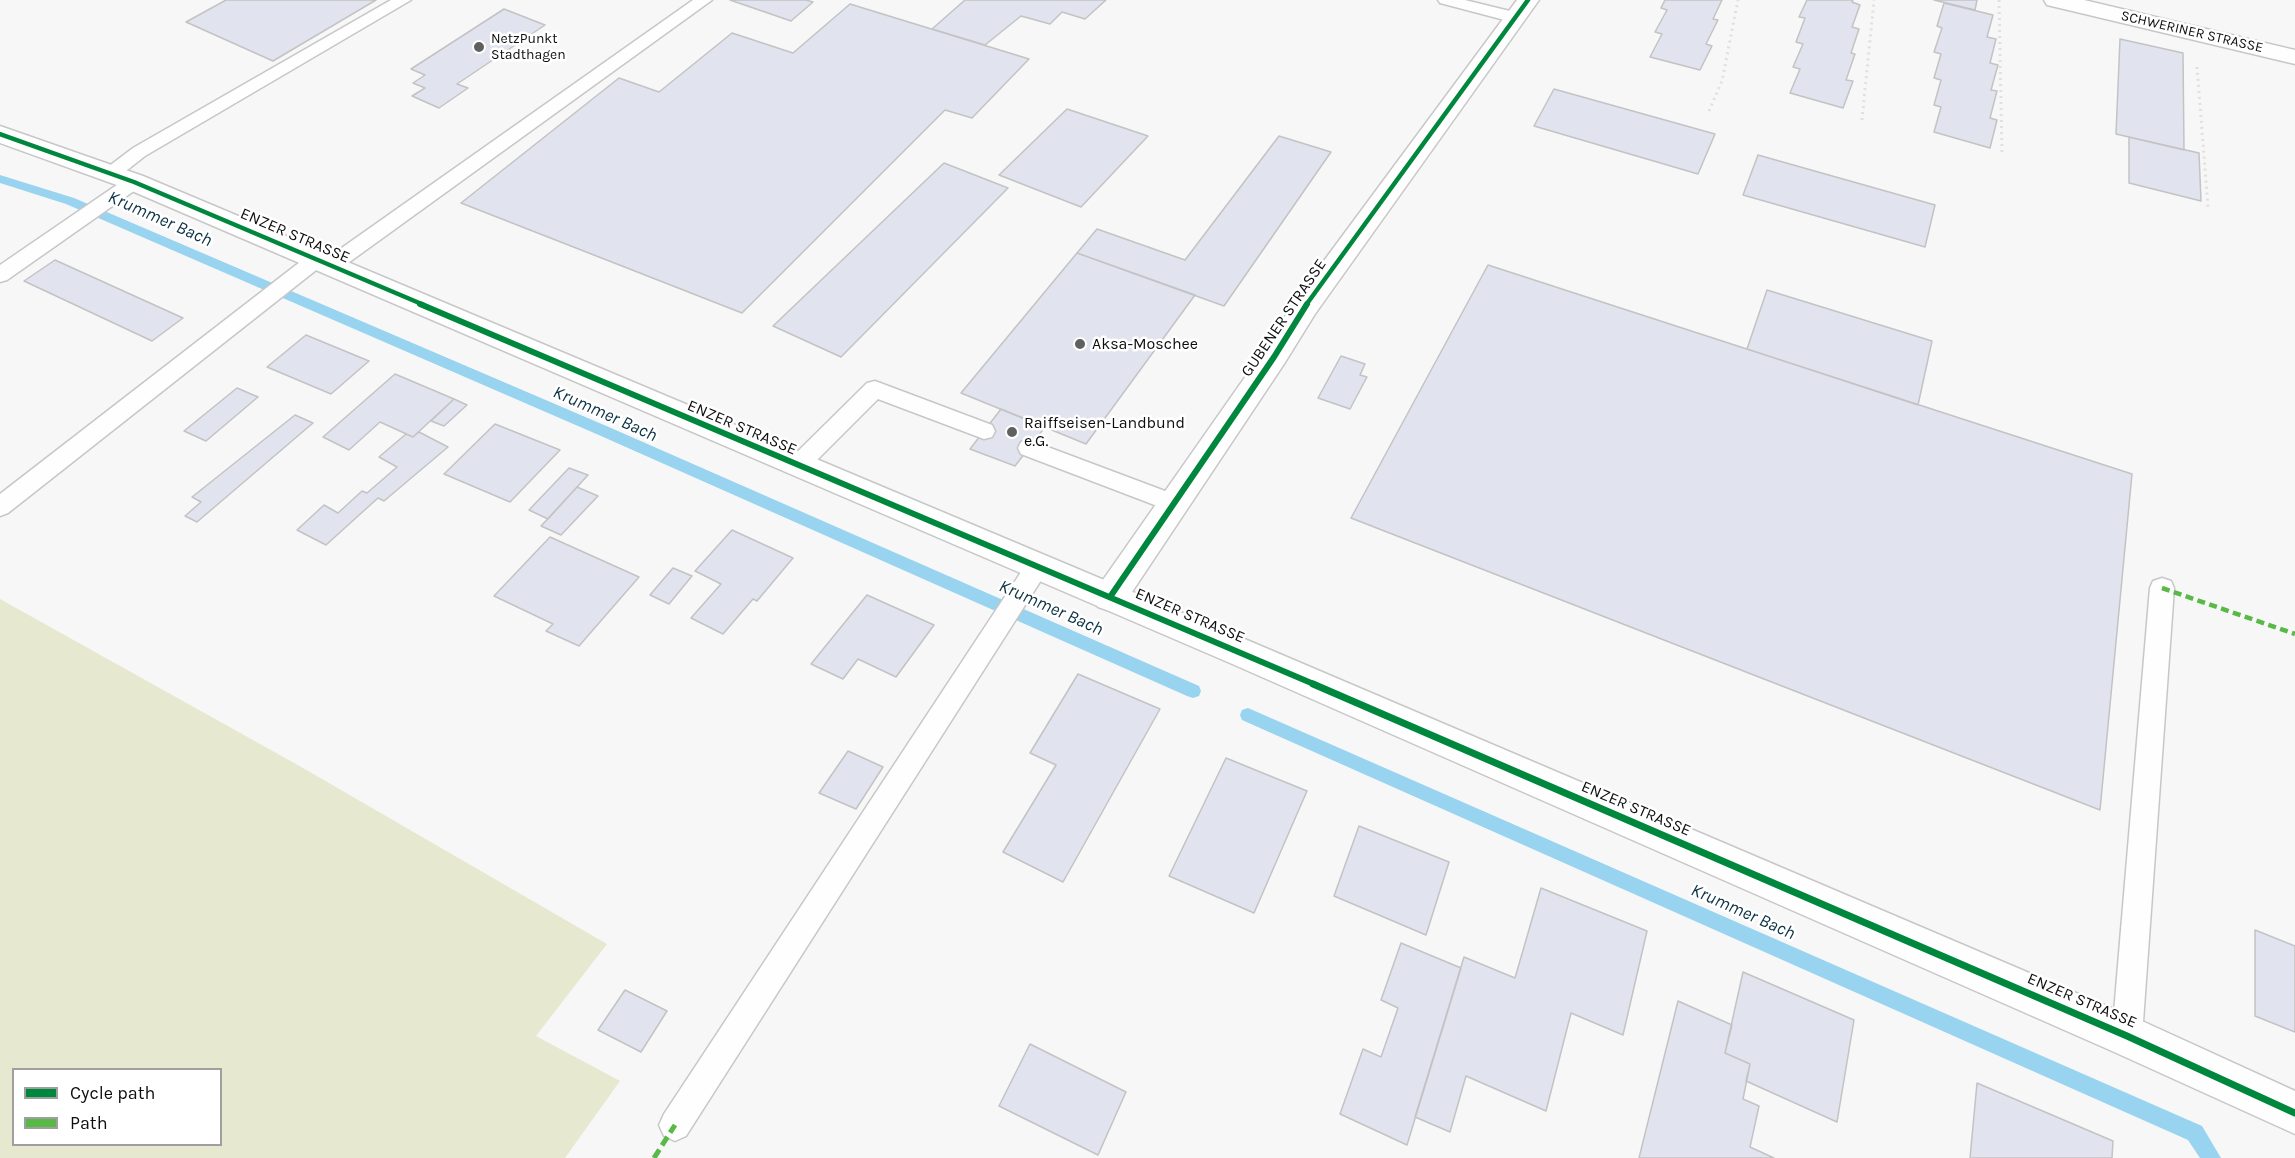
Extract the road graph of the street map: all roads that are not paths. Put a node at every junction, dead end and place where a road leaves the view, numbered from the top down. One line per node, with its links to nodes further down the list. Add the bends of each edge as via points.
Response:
1 (403, 0): 8 (lane)
2 (704, 0): 10 (lane)
3 (1446, 0): 5 (lane)
4 (2055, 0): 6 (main road, SCHWERINER STRASSE)
5 (1522, 9): 15 (main road, GUBENER STRASSE, via 1305,308)
6 (2295, 57)
7 (0, 134): 8 (main road, ENZER STRASSE)
8 (109, 173): 9 (main road, ENZER STRASSE)
9 (134, 182): 10 (main road, ENZER STRASSE); 11 (lane)
10 (323, 263): 14 (main road, ENZER STRASSE); 16 (lane, via 289,281)
11 (0, 275)
12 (984, 431): 14 (lane, via 875,389)
13 (1029, 448): 15 (lane)
14 (797, 466): 17 (main road, ENZER STRASSE)
15 (1173, 503): 19 (main road, GUBENER STRASSE)
16 (0, 507)
17 (1038, 567): 19 (main road, ENZER STRASSE); 22 (lane)
18 (2162, 588): 20 (lane)
19 (1110, 597): 20 (main road, ENZER STRASSE)
20 (2127, 1035): 21 (main road, ENZER STRASSE)
21 (2295, 1113)
22 (675, 1125)

